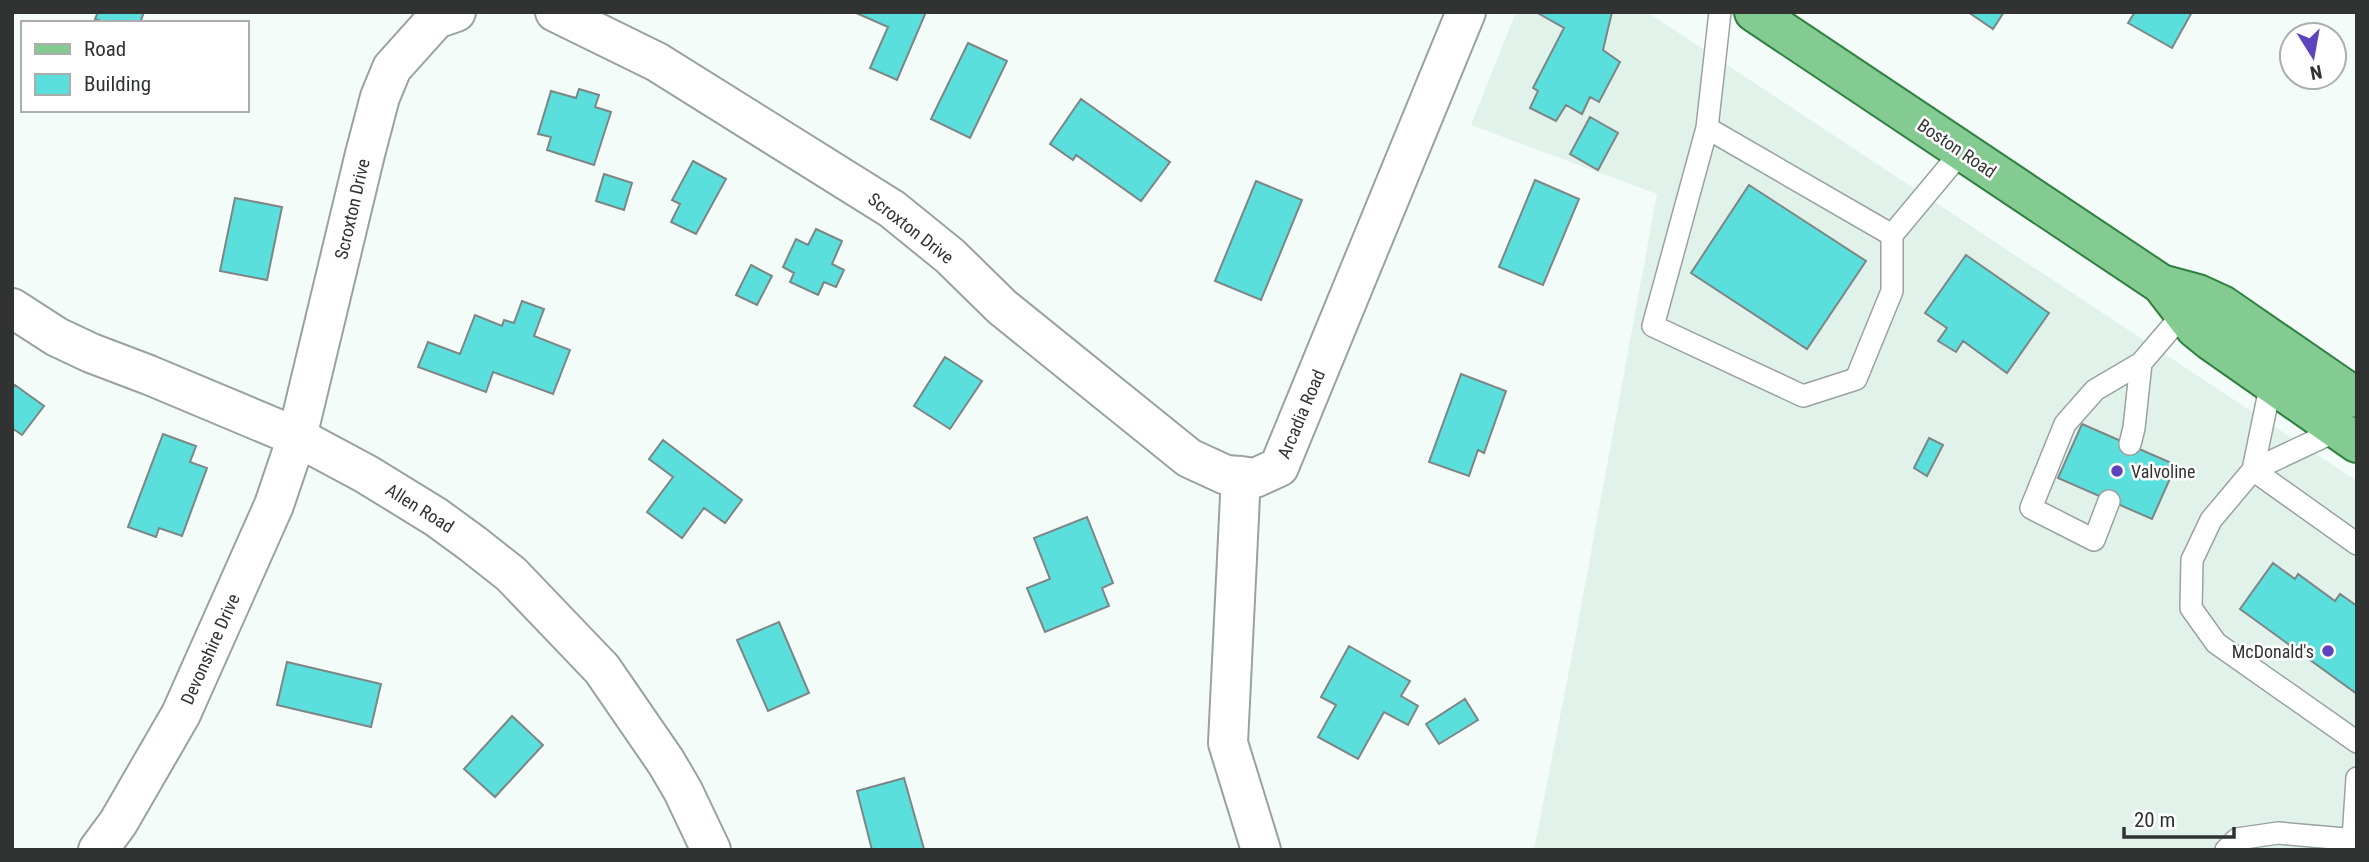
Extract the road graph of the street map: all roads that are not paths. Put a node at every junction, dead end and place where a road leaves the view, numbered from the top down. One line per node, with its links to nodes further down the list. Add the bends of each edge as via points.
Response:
1 (456, 12): 14 (street, Scroxton Drive, via 436,19 417,37 392,68 380,97)
2 (555, 12): 17 (street, Scroxton Drive, via 657,62 892,209 1002,307 1188,458 1226,475)
3 (1466, 12): 17 (street, Arcadia Road, via 1279,467 1255,478)
4 (1720, 12): 6 (lane)
5 (1754, 12): 7 (main road, Boston Road)
6 (1707, 128): 8 (lane); 8 (lane, via 1653,326 1803,396 1856,379 1892,291)
7 (1962, 151): 8 (lane); 9 (main road, Boston Road)
8 (1892, 235)
9 (2172, 299): 11 (lane); 12 (main road, Boston Road, via 2195,328); 13 (main road, Boston Road, via 2198,294 2222,305)
10 (12, 308): 14 (street, Allen Road, via 91,353)
11 (2141, 363): 15 (lane); 18 (lane, via 2095,390 2064,425 2031,508 2094,540)
12 (2271, 383): 13 (main road, Boston Road); 16 (lane)
13 (2351, 424): 16 (lane)
14 (297, 437): 23 (street, Devonshire Drive, via 274,505 181,714); 24 (street, Allen Road, via 436,517 511,575 608,678 672,771)
15 (2130, 444)
16 (2253, 470): 19 (lane); 20 (lane, via 2211,520 2192,560 2191,608 2216,643)
17 (1241, 476): 25 (street, via 1228,743)
18 (2109, 500)
19 (2357, 544)
20 (2357, 742)
21 (2357, 778): 22 (lane)
22 (2355, 840): 26 (lane, via 2278,833 2237,839)
23 (98, 850)
24 (711, 850)
25 (1261, 850)
26 (2226, 850)

